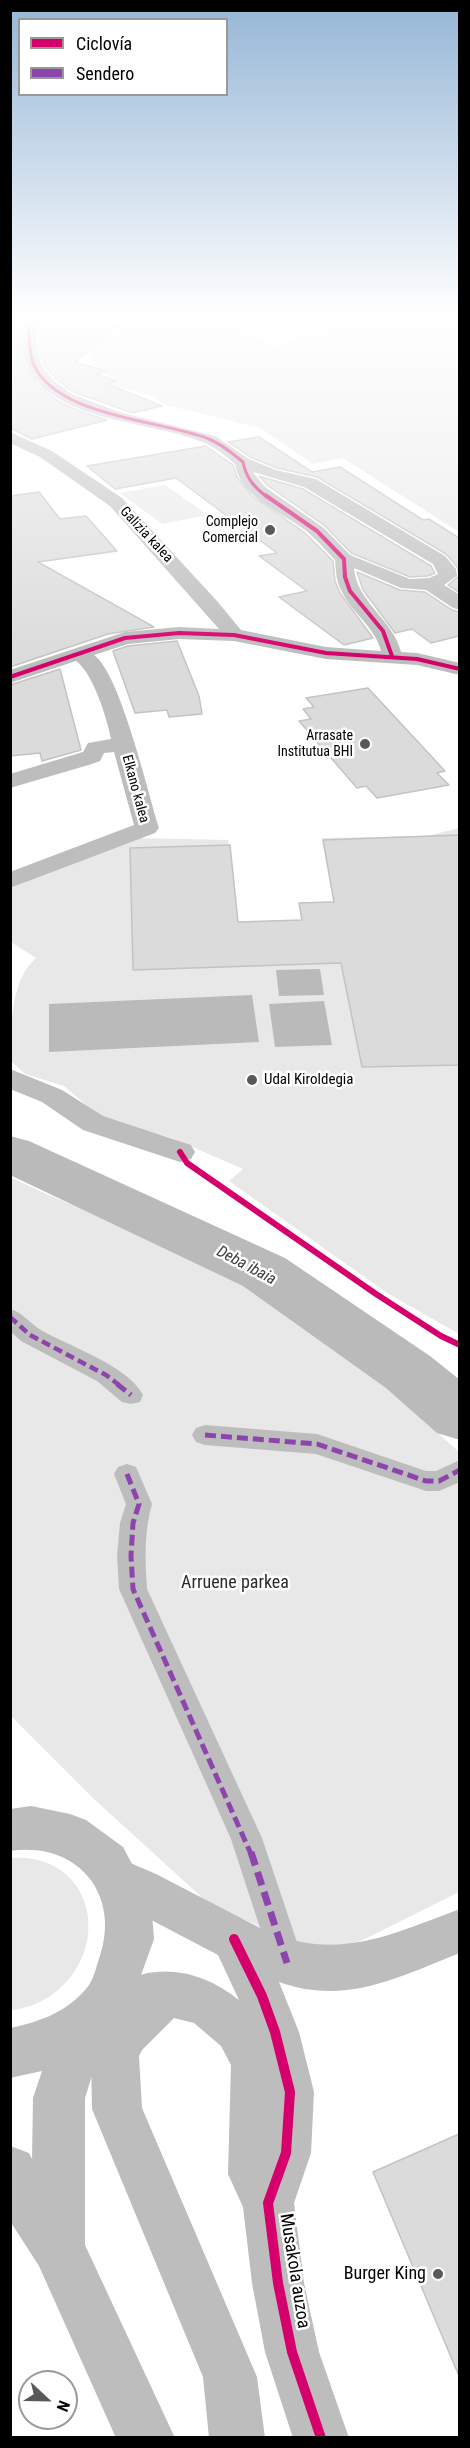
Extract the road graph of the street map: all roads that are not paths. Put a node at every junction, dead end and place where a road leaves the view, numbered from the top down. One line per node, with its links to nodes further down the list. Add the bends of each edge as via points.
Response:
1 (173, 430): 3 (street, via 210,440)
2 (10, 436): 7 (street, Galizia kalea, via 79,475 126,511)
3 (243, 462): 4 (street, via 242,470 256,488 314,528); 5 (street, via 271,474 310,483 439,560 448,576)
4 (344, 558): 5 (street, via 360,562 395,582); 9 (street, via 343,574 350,595 385,634)
5 (430, 584): 6 (street)
6 (459, 604)
7 (234, 635): 8 (street, via 179,633 125,638); 9 (street, via 326,653)
8 (79, 654): 11 (street); 12 (street, Elkano kalea, via 95,664)
9 (392, 656): 10 (street)
10 (459, 669)
11 (10, 677)
12 (123, 744): 13 (street, via 96,748 92,756); 14 (street, Elkano kalea, via 147,828)
13 (10, 781)
14 (10, 881)
15 (10, 1078): 16 (street, via 52,1096 93,1122)
16 (180, 1152)
17 (10, 1317): 18 (street, via 30,1335 106,1375)
18 (131, 1395)
19 (205, 1435): 20 (street, via 317,1444 426,1481 439,1481)
20 (459, 1470)
21 (127, 1474): 26 (street, via 139,1504 133,1523 133,1589 246,1838)
22 (10, 1830): 23 (street, via 31,1827 70,1835 107,1863)
23 (114, 1877): 25 (street); 28 (street, via 127,1900 130,1939)
24 (459, 1931): 26 (street, via 356,1967 316,1968)
25 (234, 1939): 26 (street); 31 (street, Musakola auzoa, via 262,1996 290,2092 286,2153)
26 (287, 1963)
27 (168, 1993): 28 (street); 31 (street, via 206,2003 238,2029 255,2062 253,2174); 34 (street, via 124,2033 115,2056 117,2109 230,2377)
28 (96, 2012): 29 (street, via 44,2046); 32 (street, via 59,2098)
29 (10, 2053)
30 (10, 2172): 32 (street)
31 (268, 2203): 35 (street, Musakola auzoa, via 292,2352)
32 (58, 2247): 33 (street)
33 (146, 2438)
34 (237, 2438)
35 (321, 2438)

